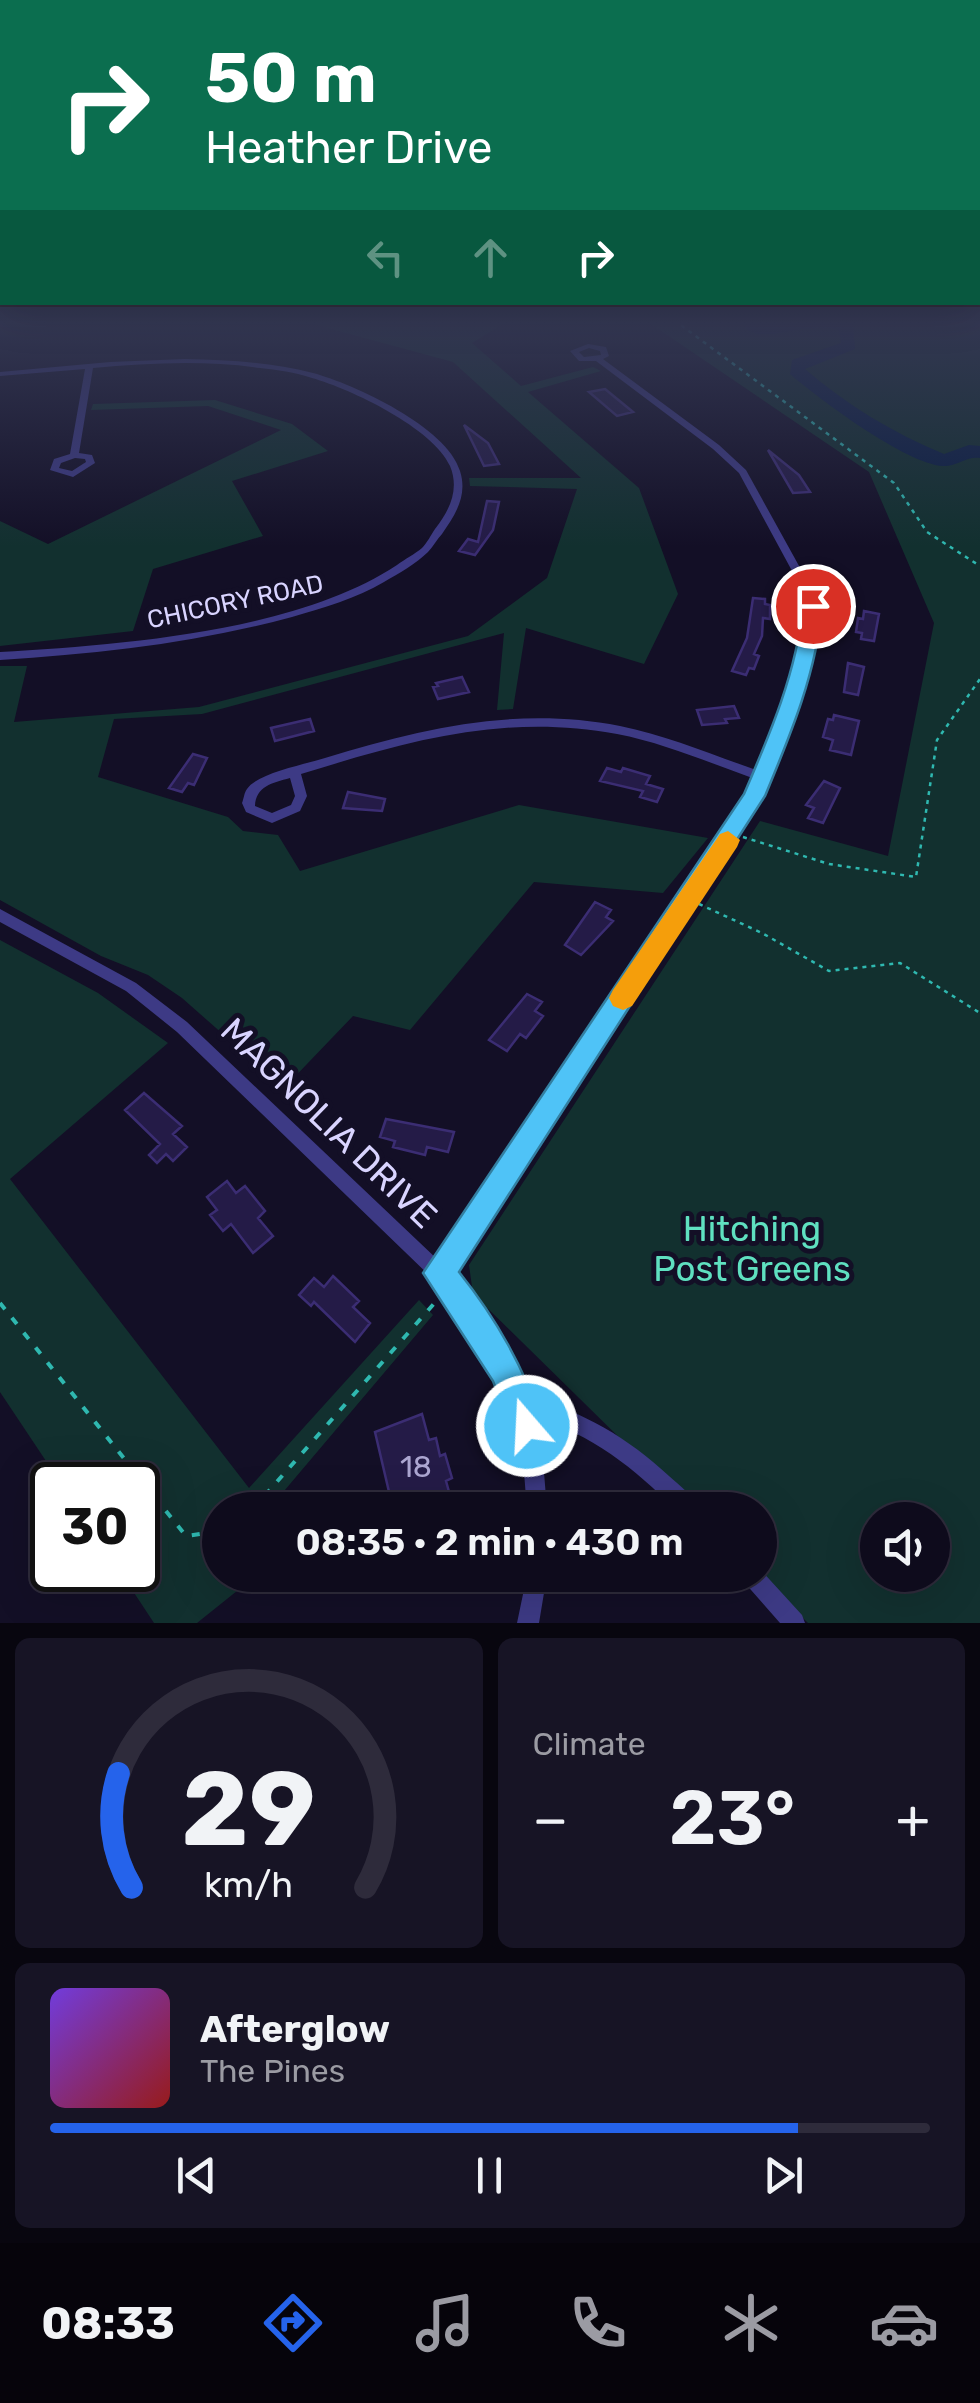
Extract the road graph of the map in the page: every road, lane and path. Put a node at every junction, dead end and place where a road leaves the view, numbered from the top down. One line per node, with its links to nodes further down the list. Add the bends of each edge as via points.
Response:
1 (83, 396): 5 (street)
2 (356, 396): 7 (street, CHICORY ROAD, via 439,445 458,476 455,504 439,536 405,568 324,605 187,636)
3 (647, 396): 10 (street, via 744,472 809,593 810,636)
4 (776, 396): 6 (path, via 894,483 927,532)
5 (74, 455)
6 (980, 566)
7 (0, 656)
8 (980, 678): 11 (path, via 937,740 916,878 829,864)
9 (294, 772): 9 (street, via 301,796 296,808 272,818 250,809 253,789); 10 (street, via 449,727 520,719 640,735)
10 (763, 777): 11 (street)
11 (732, 834): 12 (street)
12 (688, 900): 14 (path, via 829,971 900,963); 15 (street)
13 (0, 916): 15 (street, MAGNOLIA DRIVE, via 105,971 182,1026)
14 (980, 1012)
15 (444, 1279): 17 (street, MAGNOLIA DRIVE, via 492,1345); 18 (path)
16 (0, 1303): 21 (path, via 186,1536)
17 (522, 1405): 19 (street, MAGNOLIA DRIVE); 20 (street, via 566,1415 614,1442)
18 (267, 1492)
19 (536, 1492)
20 (670, 1492)
21 (202, 1534)
22 (534, 1592): 24 (street)
23 (766, 1592): 25 (street)
24 (528, 1623)
25 (794, 1623)

